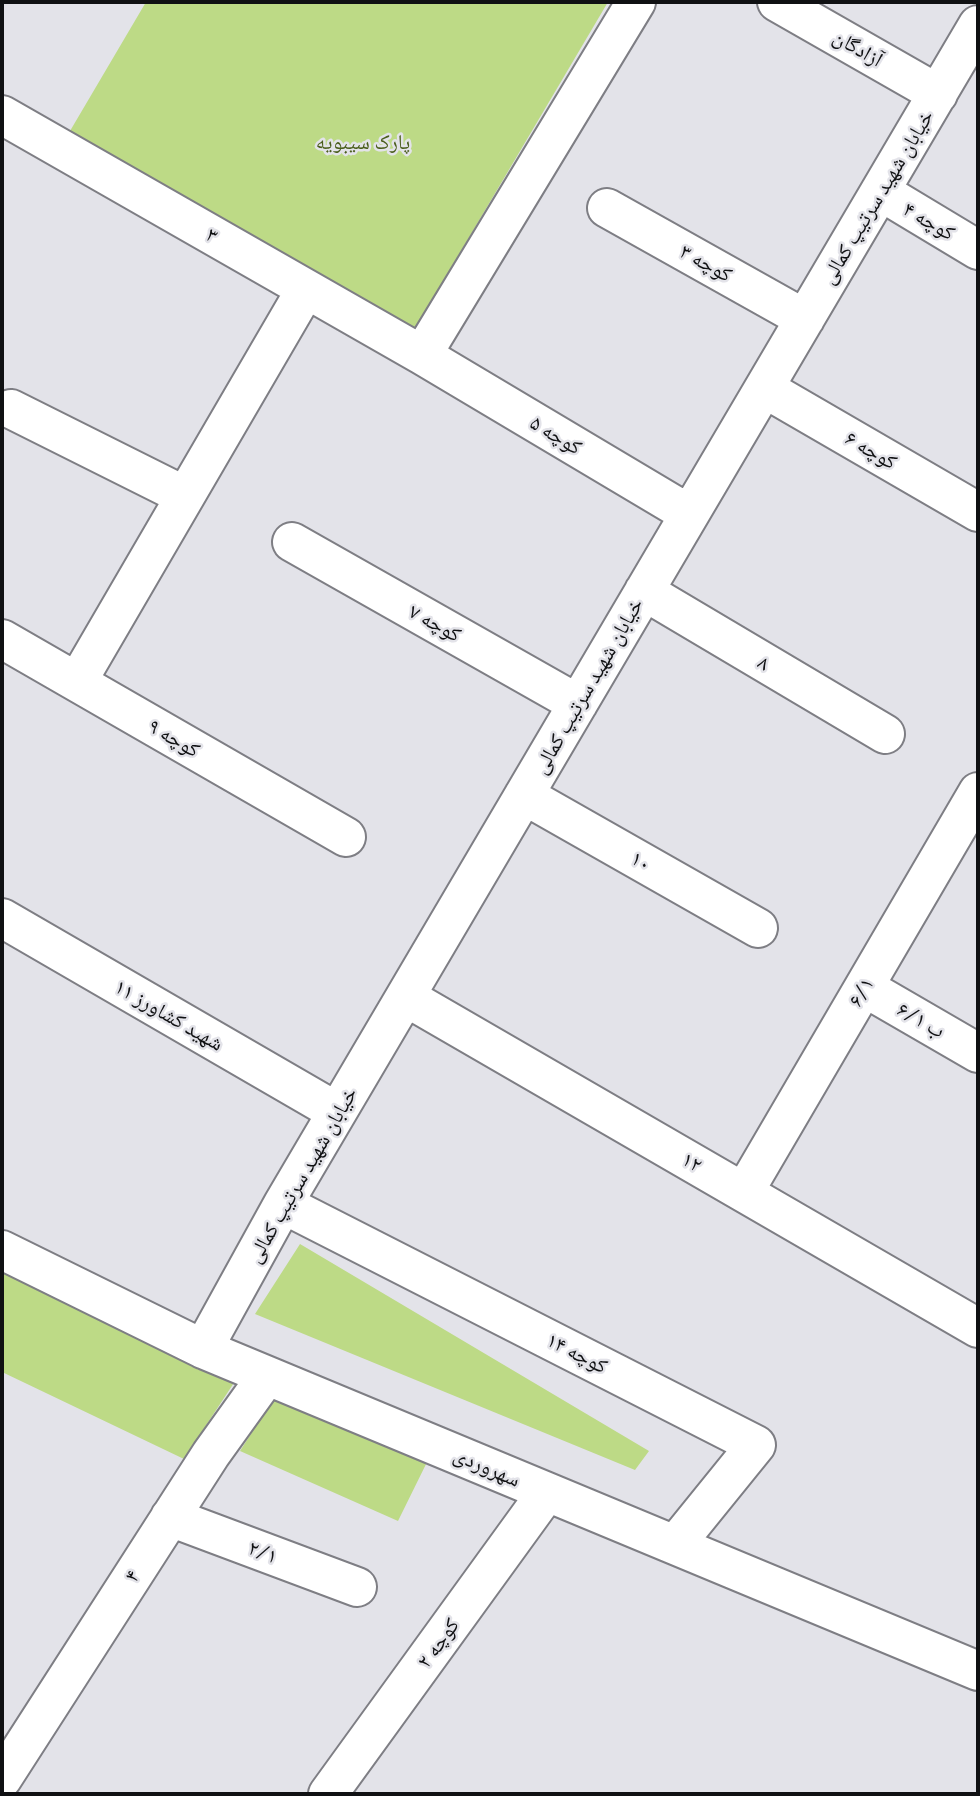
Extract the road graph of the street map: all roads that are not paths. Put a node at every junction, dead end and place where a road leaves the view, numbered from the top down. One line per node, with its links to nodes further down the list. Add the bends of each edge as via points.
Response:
1 (636, 2): 11 (street)
2 (777, 2): 4 (street, آزادگان)
3 (978, 25): 4 (street, خیابان شهید سرتیپ کمالی)
4 (938, 94): 6 (street, خیابان شهید سرتیپ کمالی)
5 (2, 115): 9 (street, ۳)
6 (880, 191): 8 (street, کوچه ۴); 10 (street, خیابان شهید سرتیپ کمالی)
7 (607, 208): 10 (street, کوچه ۳)
8 (978, 250)
9 (306, 289): 11 (street, ۳); 14 (street)
10 (805, 318): 12 (street, خیابان شهید سرتیپ کمالی)
11 (422, 355): 16 (street, کوچه ۵)
12 (764, 388): 15 (street, کوچه ۶); 16 (street, خیابان شهید سرتیپ کمالی)
13 (11, 409): 14 (street)
14 (186, 496): 20 (street)
15 (978, 512)
16 (689, 514): 18 (street, خیابان شهید سرتیپ کمالی)
17 (292, 542): 21 (street, کوچه ۷)
18 (644, 591): 21 (street, خیابان شهید سرتیپ کمالی); 22 (street, ۸)
19 (2, 639): 20 (street, کوچه ۹)
20 (77, 682): 25 (street, کوچه ۹)
21 (578, 704): 24 (street, خیابان شهید سرتیپ کمالی)
22 (885, 734)
23 (978, 792): 28 (street, ۶/۱)
24 (524, 795): 27 (street, ۱۰); 29 (street, خیابان شهید سرتیپ کمالی)
25 (346, 837)
26 (2, 918): 31 (street, ۱۱ شهید کشاورز)
27 (758, 928)
28 (864, 987): 30 (street, ۶/۱ ب); 32 (street, ۶/۱)
29 (406, 997): 31 (street, خیابان شهید سرتیپ کمالی); 32 (street, ۱۲)
30 (978, 1053)
31 (337, 1112): 33 (street, خیابان شهید سرتیپ کمالی)
32 (744, 1192): 35 (street, ۱۲)
33 (283, 1204): 36 (street, خیابان شهید سرتیپ کمالی); 40 (street, کوچه ۱۴, via 756,1445)
34 (2, 1250): 36 (street, سهروردی)
35 (978, 1328)
36 (203, 1349): 37 (street, سهروردی)
37 (267, 1376): 38 (street, سهروردی); 39 (street, ۴)
38 (547, 1492): 40 (street, سهروردی); 44 (street, کوچه ۲)
39 (170, 1517): 41 (street, ۲/۱); 43 (street, ۴)
40 (675, 1545): 42 (street, سهروردی)
41 (357, 1587)
42 (978, 1671)
43 (2, 1779)
44 (328, 1794)

